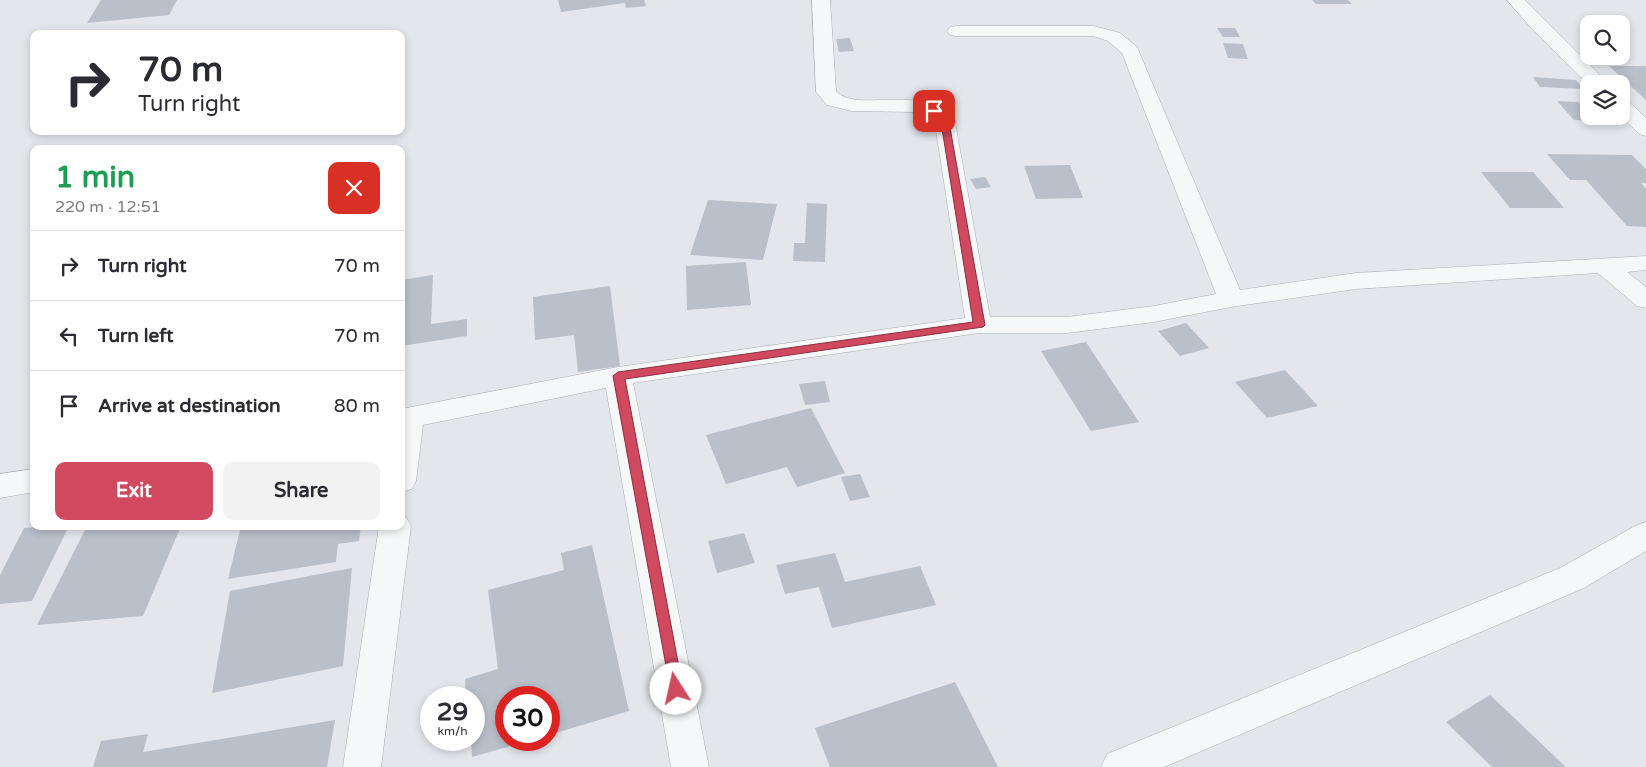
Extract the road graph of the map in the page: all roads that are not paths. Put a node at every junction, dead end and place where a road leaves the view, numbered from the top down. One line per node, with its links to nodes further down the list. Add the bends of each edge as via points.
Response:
1 (821, 0): 11 (street, via 826,92 834,102 913,106 934,111 945,122)
2 (1516, 0): 4 (street)
3 (956, 31): 9 (street, via 1094,31 1114,37 1130,51)
4 (1590, 75)
5 (1630, 115): 6 (street)
6 (1646, 130)
7 (1646, 263): 8 (street)
8 (1603, 265): 9 (street, via 1356,281); 10 (street)
9 (1231, 299): 11 (street, via 1154,314 1067,325)
10 (1646, 300)
11 (979, 325): 12 (street)
12 (618, 376): 13 (street); 20 (street)
13 (406, 418): 14 (street)
14 (405, 431)
15 (30, 481): 16 (street)
16 (0, 486)
17 (394, 530): 19 (street)
18 (1646, 535): 21 (street, via 1572,578)
19 (362, 767)
20 (690, 767)
21 (1120, 767)

